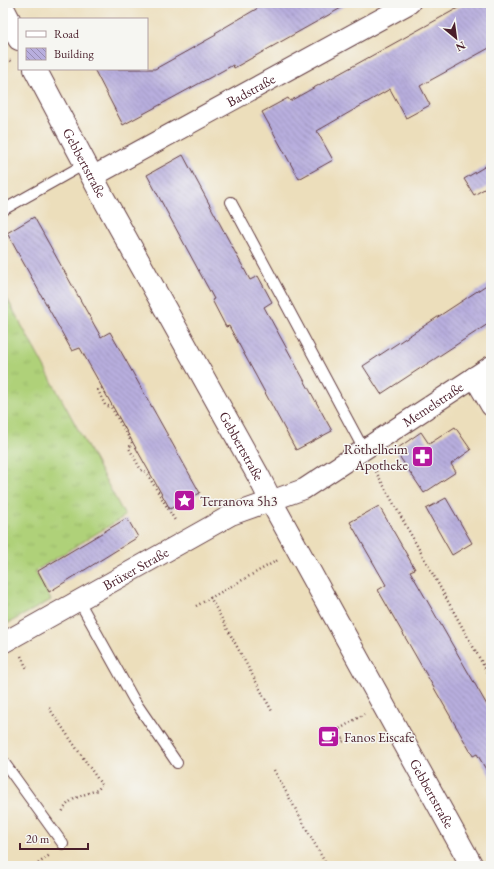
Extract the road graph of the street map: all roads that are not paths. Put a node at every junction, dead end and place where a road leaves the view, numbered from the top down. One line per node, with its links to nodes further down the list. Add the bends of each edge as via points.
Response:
1 (410, 3): 5 (street, Badstraße)
2 (3, 8): 3 (street)
3 (18, 37)
4 (36, 70): 5 (street, Gebbertstraße)
5 (89, 171): 7 (lane); 12 (street, Gebbertstraße)
6 (231, 202): 11 (lane)
7 (3, 210)
8 (491, 366): 9 (street, Memelstraße)
9 (474, 378): 10 (street); 11 (street, Memelstraße)
10 (491, 406)
11 (364, 450): 12 (street, Memelstraße, via 304,490)
12 (270, 501): 13 (street, Brüxer Straße, via 231,514); 18 (street, Gebbertstraße)
13 (79, 601): 14 (street, Brüxer Straße); 16 (lane, via 134,700)
14 (3, 643)
15 (3, 761): 17 (lane)
16 (177, 763)
17 (61, 841)
18 (472, 866)

